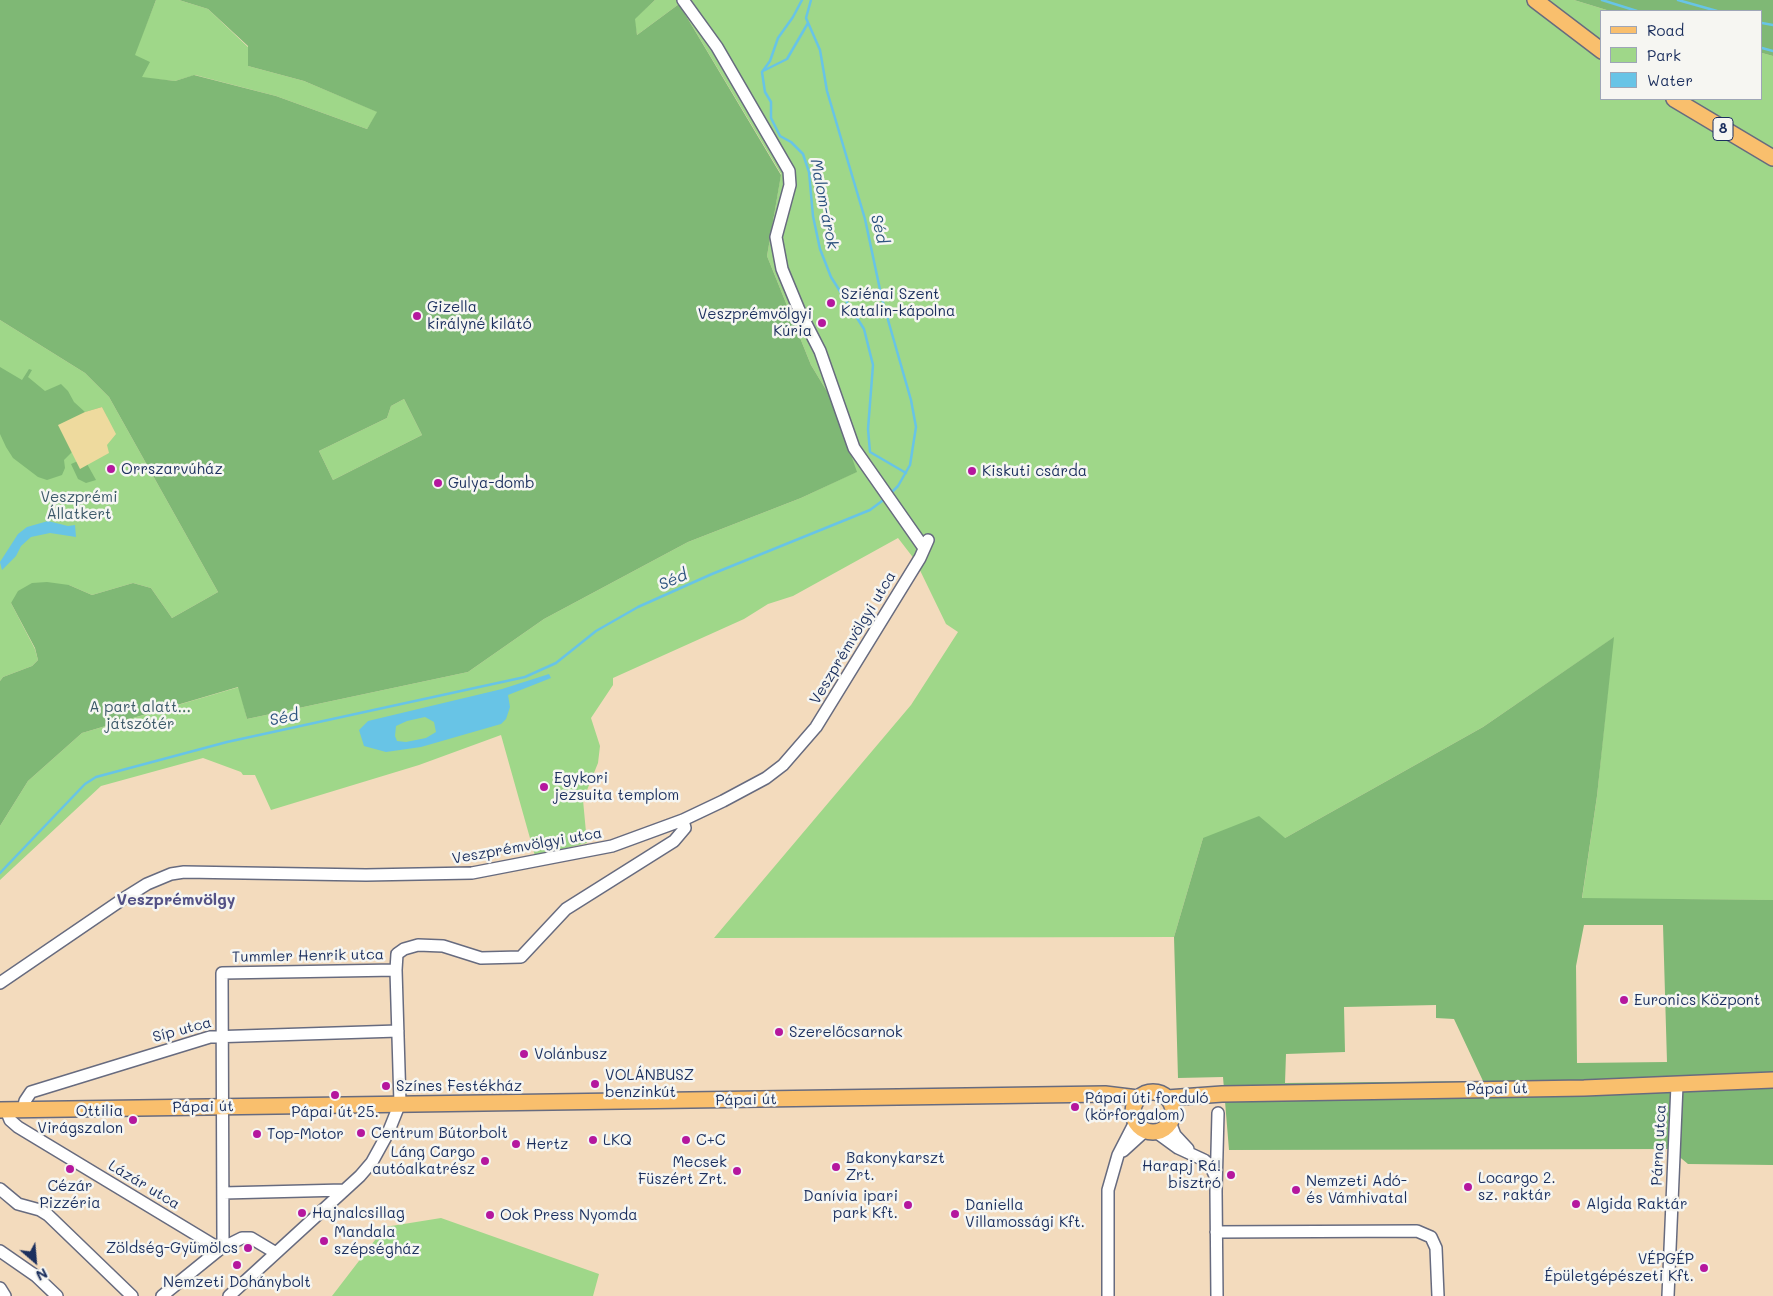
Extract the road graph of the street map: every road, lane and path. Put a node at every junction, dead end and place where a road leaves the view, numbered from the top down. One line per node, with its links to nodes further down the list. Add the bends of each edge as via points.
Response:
1 (683, 0): 6 (street, Veszprémvölgyi utca, via 717,47 789,172 790,185 776,237 782,269 820,351 854,448 890,501 926,544 816,727 800,748 766,778)
2 (1535, 0): 3 (main road)
3 (1600, 49)
4 (1676, 100): 5 (main road, 8)
5 (1773, 158)
6 (683, 820): 7 (street, via 686,828 674,841 566,909 521,958 481,958 443,946 418,945 397,954); 8 (street, Veszprémvölgyi utca, via 612,846 472,873 171,874 123,899)
7 (396, 970): 9 (street); 10 (street, Tummler Henrik utca, via 222,973)
8 (0, 983)
9 (398, 1031): 10 (street, Síp utca); 17 (street)
10 (222, 1035): 18 (street); 20 (street, Síp utca, via 31,1092)
11 (1773, 1080): 12 (main road, Pápai út)
12 (1677, 1085): 13 (main road, Pápai út); 42 (street, Párna utca)
13 (1222, 1094): 16 (main road, Pápai út); 22 (main road, Pápai út, via 1185,1108)
14 (1092, 1095): 15 (main road, Pápai út); 17 (main road, Pápai út); 23 (main road, Pápai út, via 1122,1105)
15 (1138, 1098): 16 (main road, Pápai út, via 1151,1092); 23 (main road)
16 (1167, 1098): 22 (main road, via 1172,1105)
17 (400, 1103): 18 (main road, Pápai út); 27 (street, via 382,1147 360,1176)
18 (222, 1106): 20 (main road, Pápai út); 28 (street)
19 (3, 1110): 20 (main road, Pápai út); 30 (street, Lázár utca, via 18,1127)
20 (23, 1110)
21 (1218, 1113): 25 (street)
22 (1172, 1119): 23 (main road, Pápai út); 24 (street, via 1179,1140)
23 (1142, 1125): 24 (street); 39 (street, via 1118,1155 1108,1190)
24 (1193, 1154): 25 (street, via 1210,1164)
25 (1216, 1179): 29 (street)
26 (0, 1189): 36 (street, via 18,1204 48,1215)
27 (344, 1190): 28 (street); 32 (street)
28 (223, 1193): 30 (street)
29 (1216, 1232): 40 (street); 41 (street, via 1417,1231 1431,1237 1434,1242)
30 (222, 1244): 32 (street, via 251,1238); 37 (street)
31 (0, 1251): 35 (street, via 36,1276)
32 (276, 1253): 38 (street)
33 (0, 1288): 34 (street)
34 (5, 1296)
35 (57, 1296)
36 (132, 1296)
37 (162, 1296)
38 (229, 1296)
39 (1108, 1296)
40 (1218, 1296)
41 (1438, 1296)
42 (1668, 1296)

